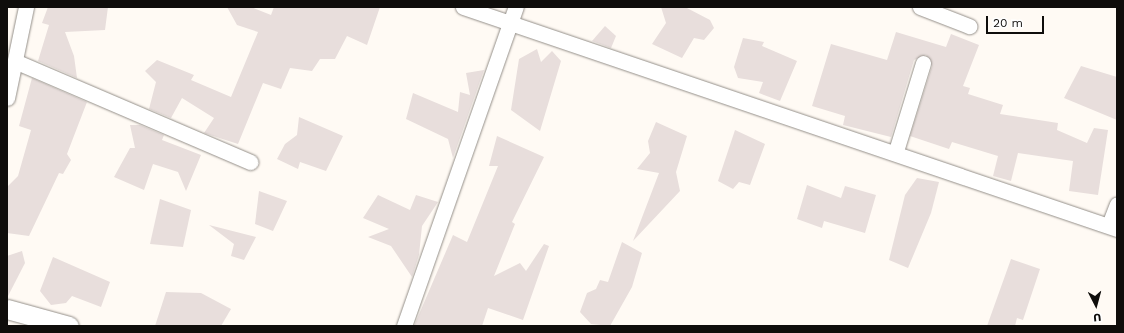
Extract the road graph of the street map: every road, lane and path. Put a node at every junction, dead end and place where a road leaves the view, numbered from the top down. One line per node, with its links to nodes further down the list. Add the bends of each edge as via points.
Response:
1 (26, 7): 7 (street)
2 (463, 7): 5 (street)
3 (516, 7): 5 (street)
4 (920, 7): 6 (street)
5 (511, 24): 10 (street); 16 (street)
6 (969, 26)
7 (17, 62): 9 (street); 11 (street)
8 (923, 63): 10 (street)
9 (7, 98)
10 (896, 151): 13 (street)
11 (250, 162)
12 (1117, 204): 13 (street)
13 (1113, 227)
14 (7, 309): 15 (street)
15 (68, 326)
16 (404, 326)

